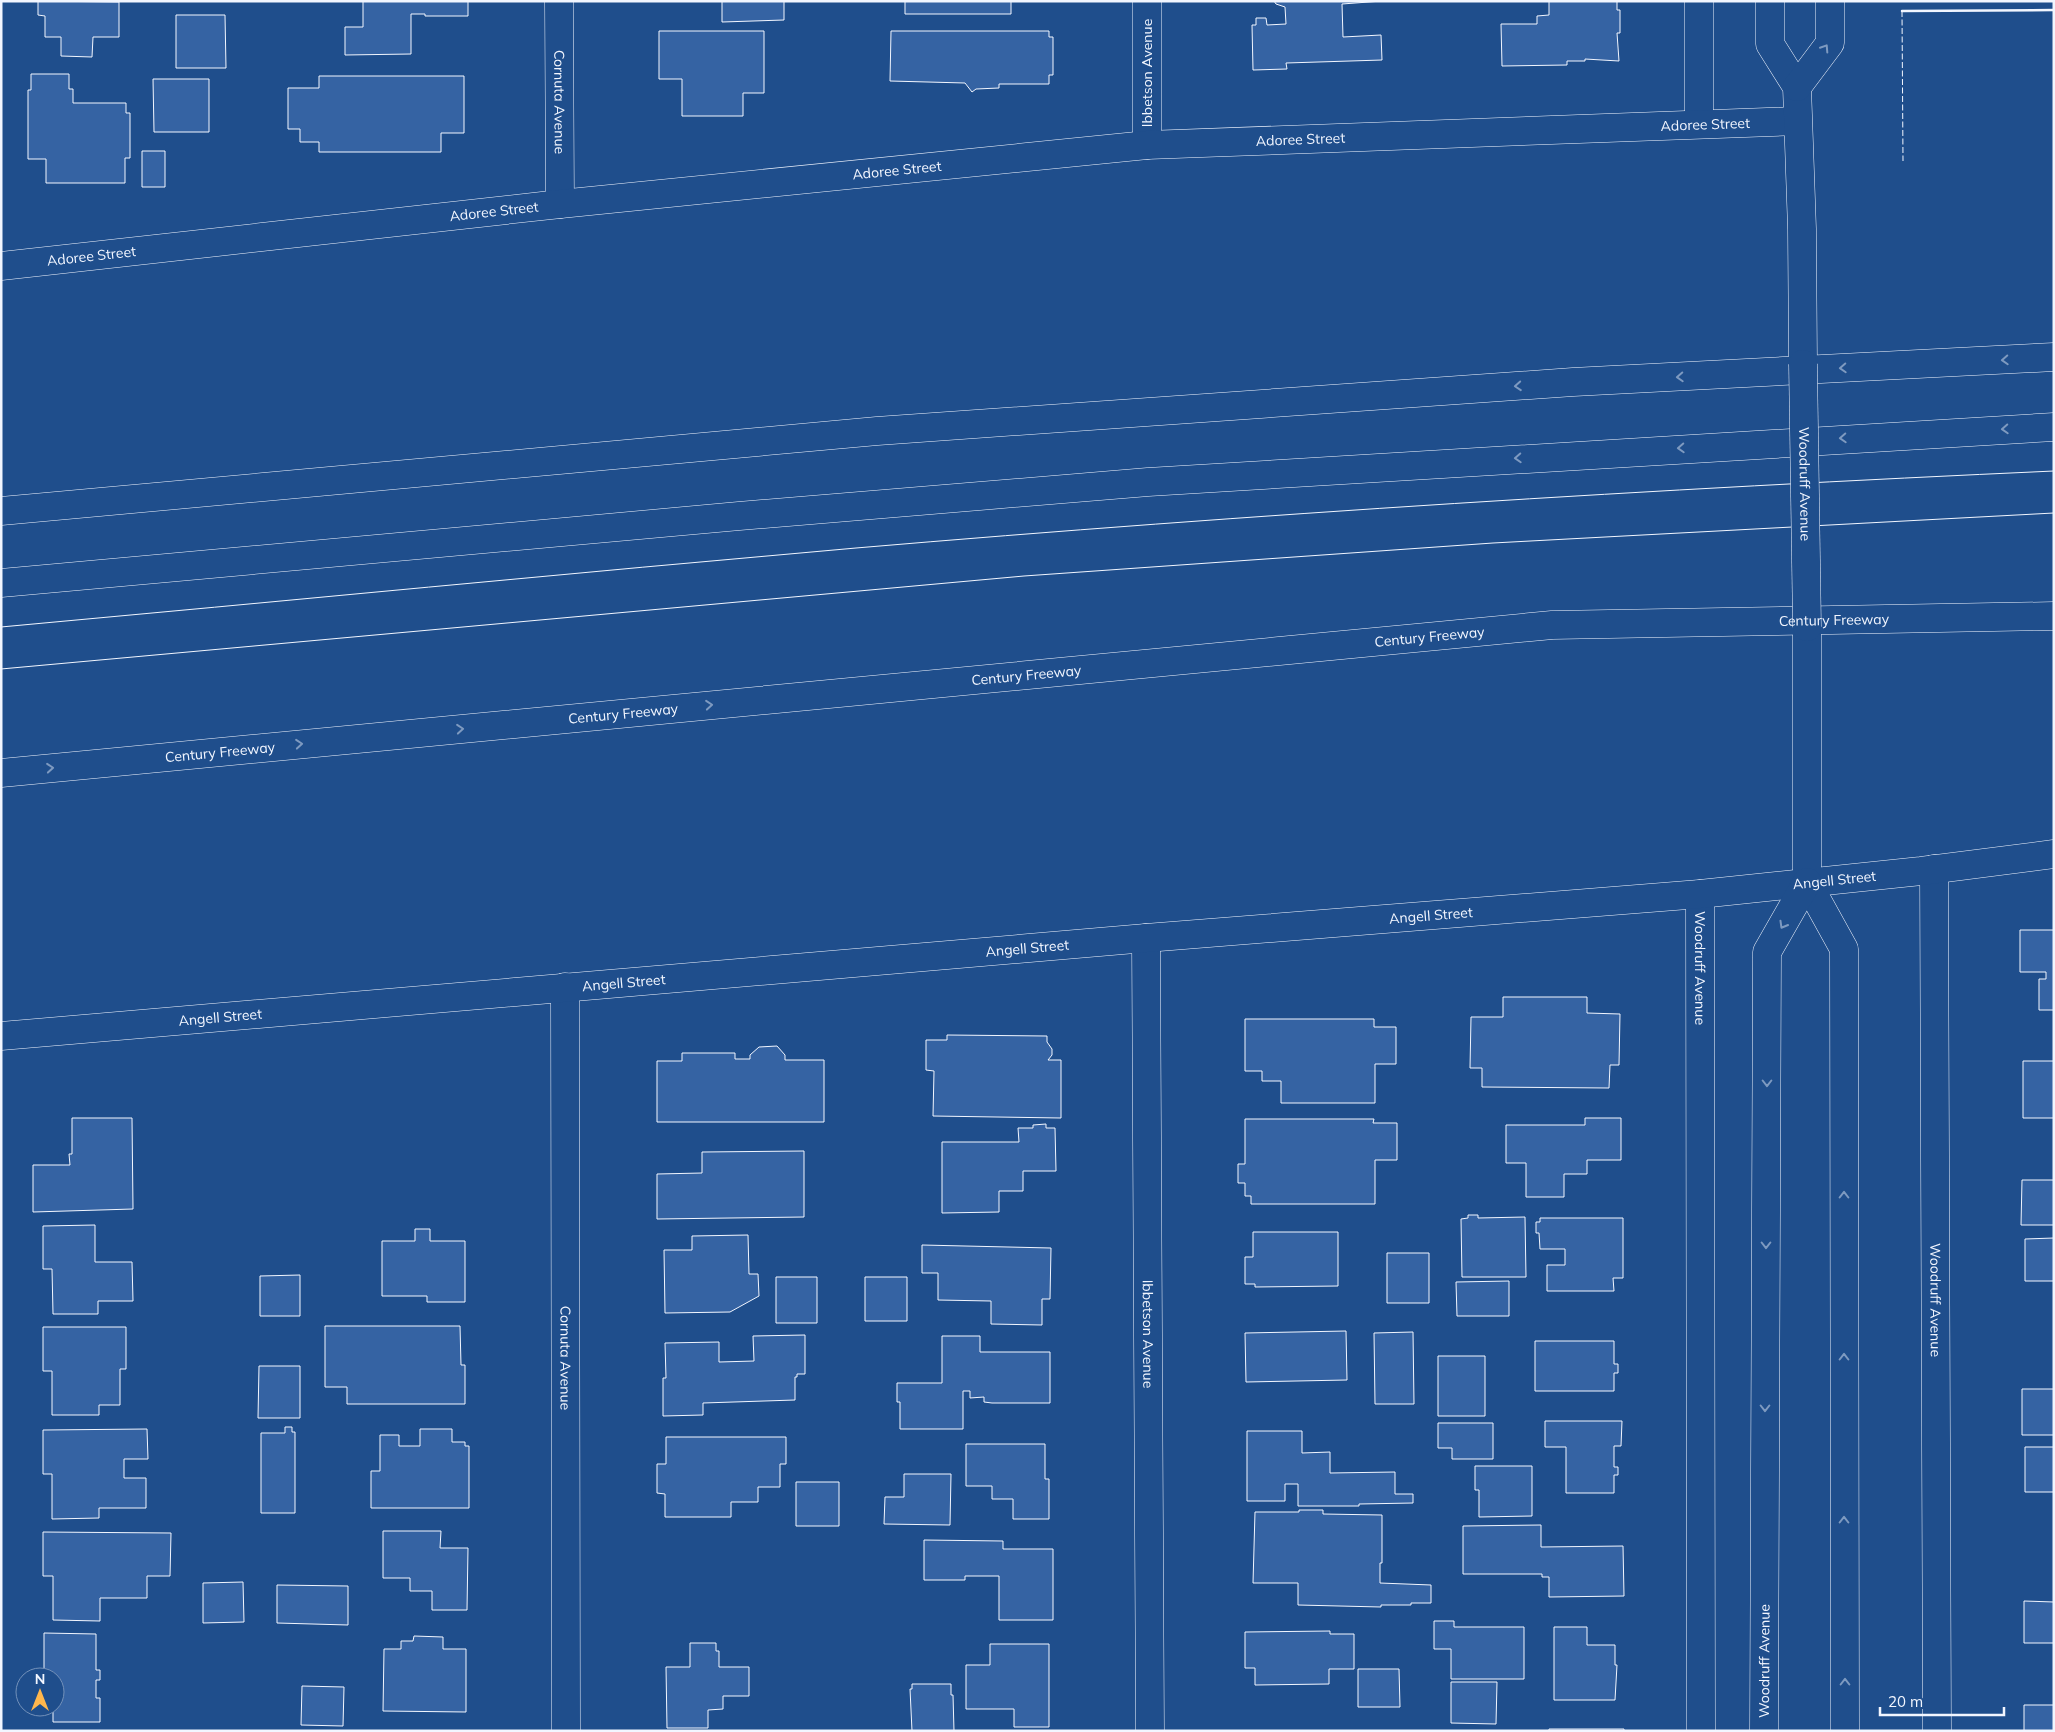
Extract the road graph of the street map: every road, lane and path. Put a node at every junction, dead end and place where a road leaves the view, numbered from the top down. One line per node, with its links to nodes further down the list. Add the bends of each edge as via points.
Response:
1 (559, 1): 10 (main road, Cornuta Avenue)
2 (1147, 1): 9 (main road, Ibbetson Avenue)
3 (1699, 1): 8 (main road)
4 (1770, 1): 6 (main road, via 1770,44)
5 (1830, 1): 6 (main road, one-way to 5, via 1830,43)
6 (1797, 87): 7 (main road, Woodruff Avenue)
7 (1797, 121): 8 (main road, Adoree Street); 20 (main road, Woodruff Avenue, bridge, via 1802,229)
8 (1699, 124): 9 (main road, Adoree Street)
9 (1147, 145): 10 (main road, Adoree Street)
10 (560, 204): 11 (main road, Adoree Street)
11 (1, 266)
12 (2054, 357): 14 (main road, one-way to 14, via 1573,382 887,430)
13 (2054, 426): 15 (main road, one-way to 15, via 1148,482)
14 (1, 511)
15 (1, 583)
16 (2054, 616): 17 (main road, Century Freeway, one-way to 16, via 1552,625)
17 (1, 773)
18 (2054, 854): 19 (main road, Angell Street)
19 (1934, 868): 20 (main road, Angell Street); 30 (main road, Woodruff Avenue)
20 (1808, 882): 21 (main road, Angell Street); 28 (main road, Woodruff Avenue, one-way to 28, via 1767,952); 29 (main road, Woodruff Avenue, one-way to 20, via 1844,949)
21 (1700, 894): 22 (main road, Angell Street); 27 (main road, Woodruff Avenue)
22 (1146, 938): 23 (main road, Angell Street); 26 (main road, Ibbetson Avenue)
23 (564, 987): 24 (main road, Angell Street); 25 (main road, Cornuta Avenue)
24 (1, 1036)
25 (566, 1731)
26 (1150, 1731)
27 (1701, 1731)
28 (1764, 1731)
29 (1845, 1731)
30 (1937, 1731)

